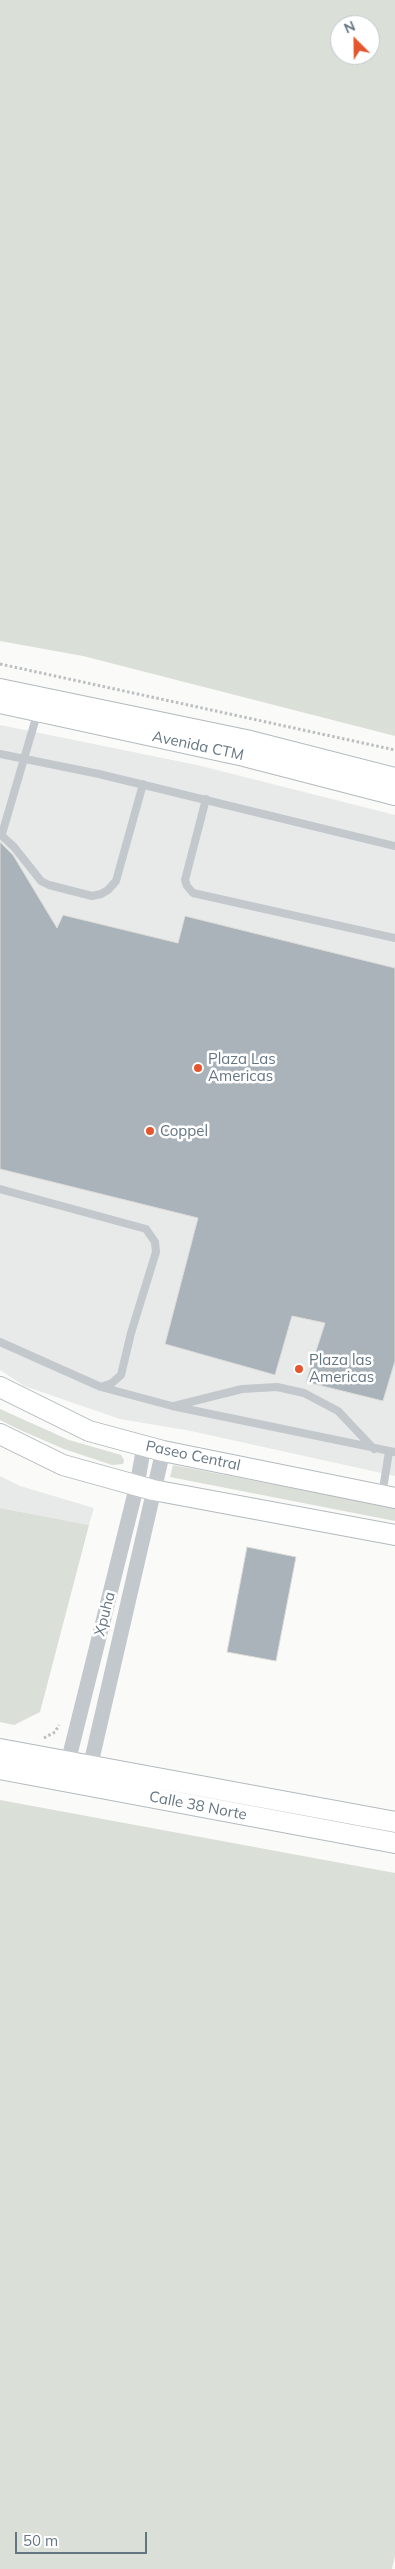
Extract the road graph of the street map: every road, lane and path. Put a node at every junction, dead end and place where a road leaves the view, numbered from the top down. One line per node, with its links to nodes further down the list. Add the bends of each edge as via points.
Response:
1 (0, 664): 5 (path)
2 (0, 689): 4 (main road, Avenida CTM)
3 (0, 703): 4 (main road, Avenida CTM)
4 (40, 705): 7 (lane); 8 (main road, Avenida CTM, via 246,740); 10 (main road, Avenida CTM)
5 (395, 750)
6 (0, 754): 7 (lane)
7 (24, 759): 9 (lane); 12 (lane)
8 (395, 778)
9 (143, 784): 11 (lane); 12 (lane, via 116,881 101,894 92,896 41,881)
10 (395, 795)
11 (206, 799): 13 (lane); 14 (lane, via 185,880 193,893)
12 (1, 834)
13 (395, 846)
14 (395, 938)
15 (0, 1189): 18 (lane, via 146,1230 155,1242 156,1252 121,1375)
16 (0, 1342): 18 (lane)
17 (0, 1387): 21 (main road, Paseo Central, via 89,1431)
18 (102, 1387): 19 (lane)
19 (172, 1406): 22 (lane); 22 (lane, via 242,1389 276,1387 304,1393 338,1411)
20 (0, 1434): 24 (main road, via 63,1465)
21 (154, 1448): 24 (street, Xpuha); 25 (main road, Paseo Central)
22 (374, 1449): 23 (lane)
23 (392, 1452): 25 (lane)
24 (145, 1488): 26 (main road); 31 (street, Xpuha); 32 (street, Xpuha)
25 (389, 1496)
26 (395, 1535)
27 (63, 1720): 28 (path, via 55,1732)
28 (42, 1740)
29 (0, 1749): 31 (main road, Calle 38 Norte)
30 (0, 1769): 31 (main road, Calle 38 Norte)
31 (66, 1772): 32 (main road, Calle 38 Norte)
32 (88, 1776): 33 (main road, Calle 38 Norte); 34 (main road, Calle 38 Norte)
33 (395, 1822)
34 (395, 1843)

